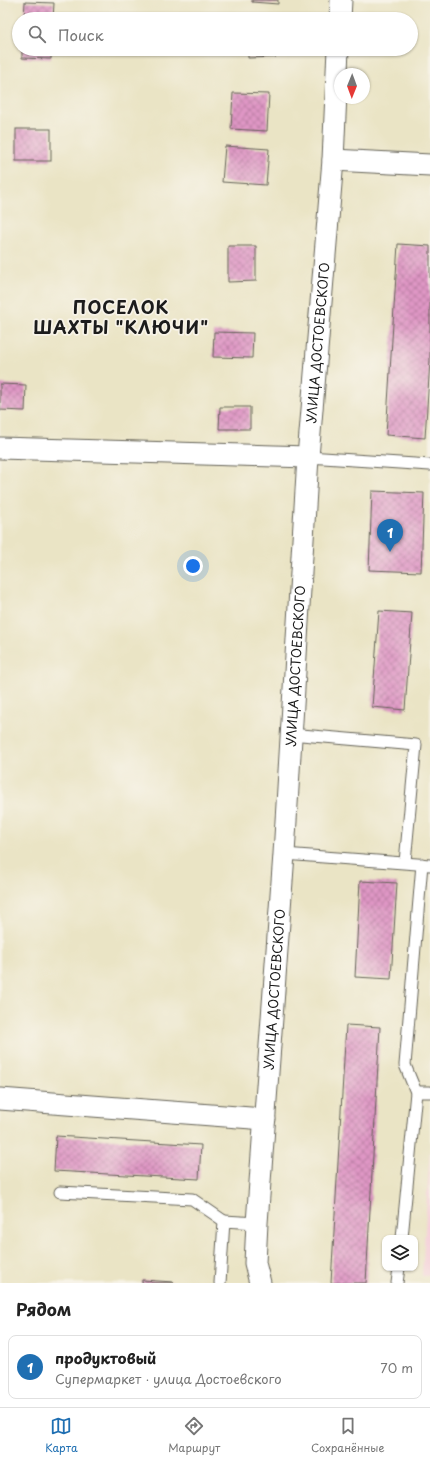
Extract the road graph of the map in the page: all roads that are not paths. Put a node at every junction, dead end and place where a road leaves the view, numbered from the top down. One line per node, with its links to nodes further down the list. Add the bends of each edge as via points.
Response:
1 (341, 0): 2 (street)
2 (340, 12)
3 (338, 56): 4 (street, УЛИЦА ДОСТОЕВСКОГО)
4 (333, 160): 5 (street); 7 (street, УЛИЦА ДОСТОЕВСКОГО)
5 (430, 165)
6 (0, 448): 7 (street)
7 (308, 457): 8 (lane); 9 (street, УЛИЦА ДОСТОЕВСКОГО)
8 (430, 464)
9 (290, 734): 10 (street, УЛИЦА ДОСТОЕВСКОГО); 11 (lane, via 416,745)
10 (284, 854): 11 (lane); 16 (street, УЛИЦА ДОСТОЕВСКОГО)
11 (405, 862): 12 (lane)
12 (426, 864): 13 (lane, via 405,1065)
13 (416, 1092): 14 (lane); 20 (lane)
14 (430, 1092)
15 (0, 1099): 16 (street)
16 (265, 1119): 19 (street, УЛИЦА ДОСТОЕВСКОГО)
17 (60, 1192): 18 (lane, via 192,1198)
18 (224, 1221): 19 (lane); 22 (lane)
19 (257, 1223): 23 (street, УЛИЦА ДОСТОЕВСКОГО, via 255,1263)
20 (402, 1235)
21 (399, 1271): 24 (lane)
22 (220, 1283)
23 (260, 1283)
24 (397, 1283)

